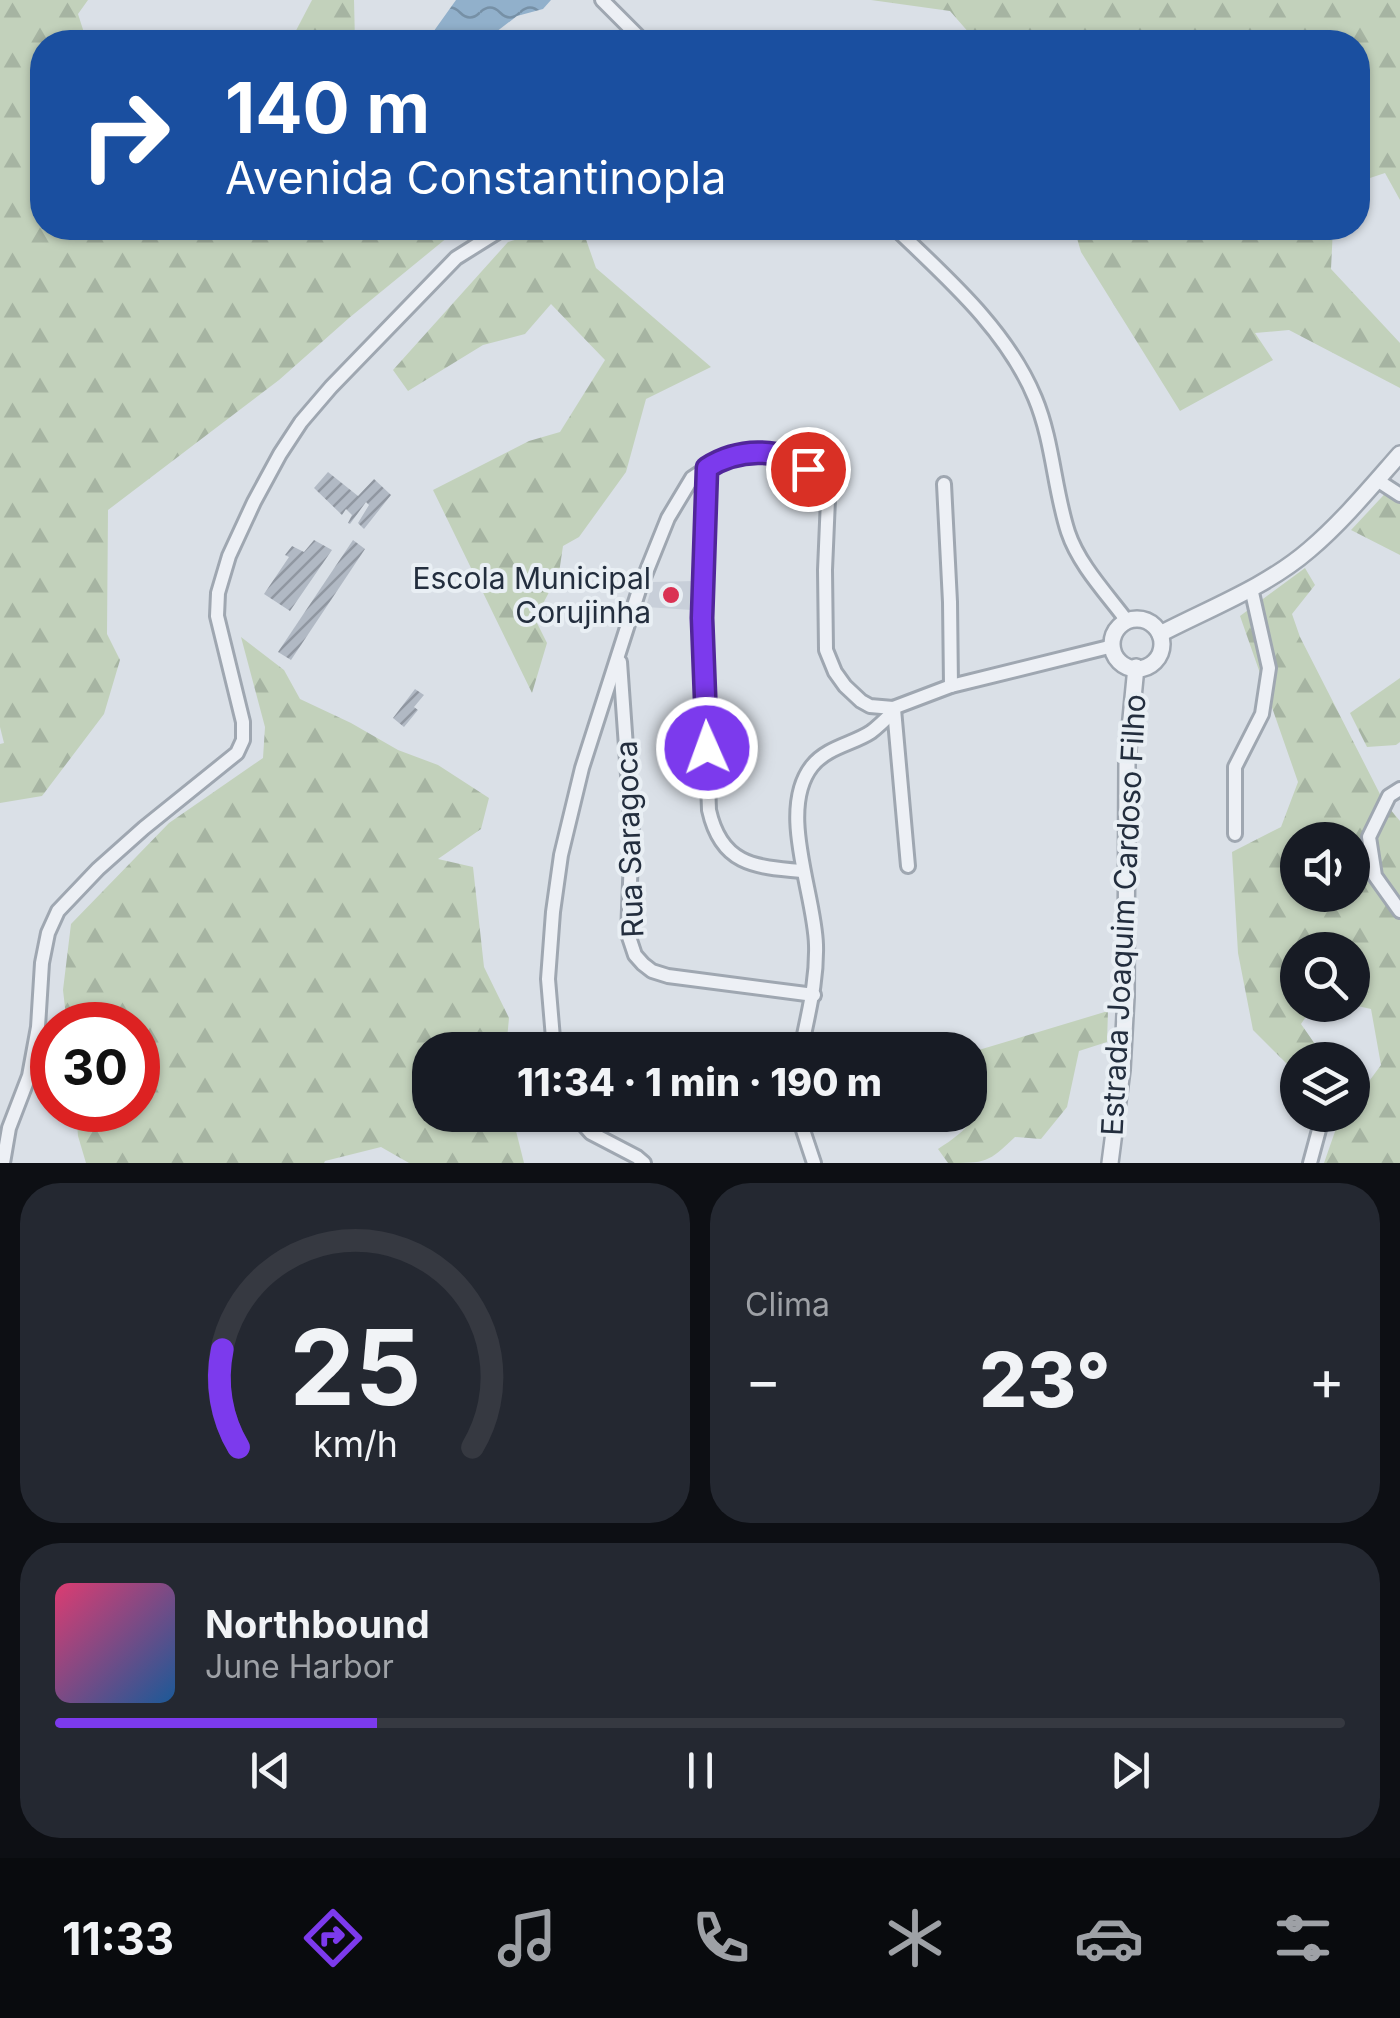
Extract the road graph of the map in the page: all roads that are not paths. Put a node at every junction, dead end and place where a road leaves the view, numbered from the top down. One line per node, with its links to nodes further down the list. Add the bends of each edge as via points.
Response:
1 (602, 0): 2 (street)
2 (632, 30)
3 (485, 240): 29 (street, via 456,258 331,387 301,422 254,502 229,556 216,616 244,740 58,911 42,963 29,1076)
4 (908, 240): 11 (street, via 962,292 1017,364 1040,412 1076,552)
5 (1400, 454): 7 (street)
6 (707, 468): 14 (street, via 692,478 668,518); 17 (street, via 725,456 774,453 815,473 828,499 830,662 861,701); 21 (street, via 702,618 713,828 739,859)
7 (1377, 480): 9 (street); 10 (street, via 1309,550)
8 (944, 484): 16 (street)
9 (1400, 495)
10 (1251, 588): 12 (street); 19 (street, via 1269,668 1262,714 1236,767)
11 (1127, 621): 12 (street, via 1144,620); 13 (street)
12 (1160, 634): 15 (street, via 1156,660)
13 (1112, 646): 15 (street, via 1123,664); 16 (street)
14 (619, 656): 23 (street, Rua Saragoca, via 632,832 628,934 635,955 668,976); 24 (street, via 560,855 548,979)
15 (1136, 667): 32 (street, Estrada Joaquim Cardoso Filho, via 1128,760 1126,997)
16 (951, 686): 17 (street)
17 (894, 710): 20 (street); 21 (street, via 812,766 798,799)
18 (1400, 789): 22 (street, via 1389,796 1368,837 1375,876)
19 (1235, 834)
20 (908, 866)
21 (802, 871): 23 (street, via 815,927)
22 (1400, 912)
23 (814, 994): 25 (street)
24 (552, 1032)
25 (805, 1032)
26 (590, 1132): 30 (street)
27 (804, 1132): 31 (street)
28 (1318, 1132): 33 (street)
29 (4, 1163)
30 (644, 1163)
31 (814, 1163)
32 (1110, 1163)
33 (1310, 1163)

